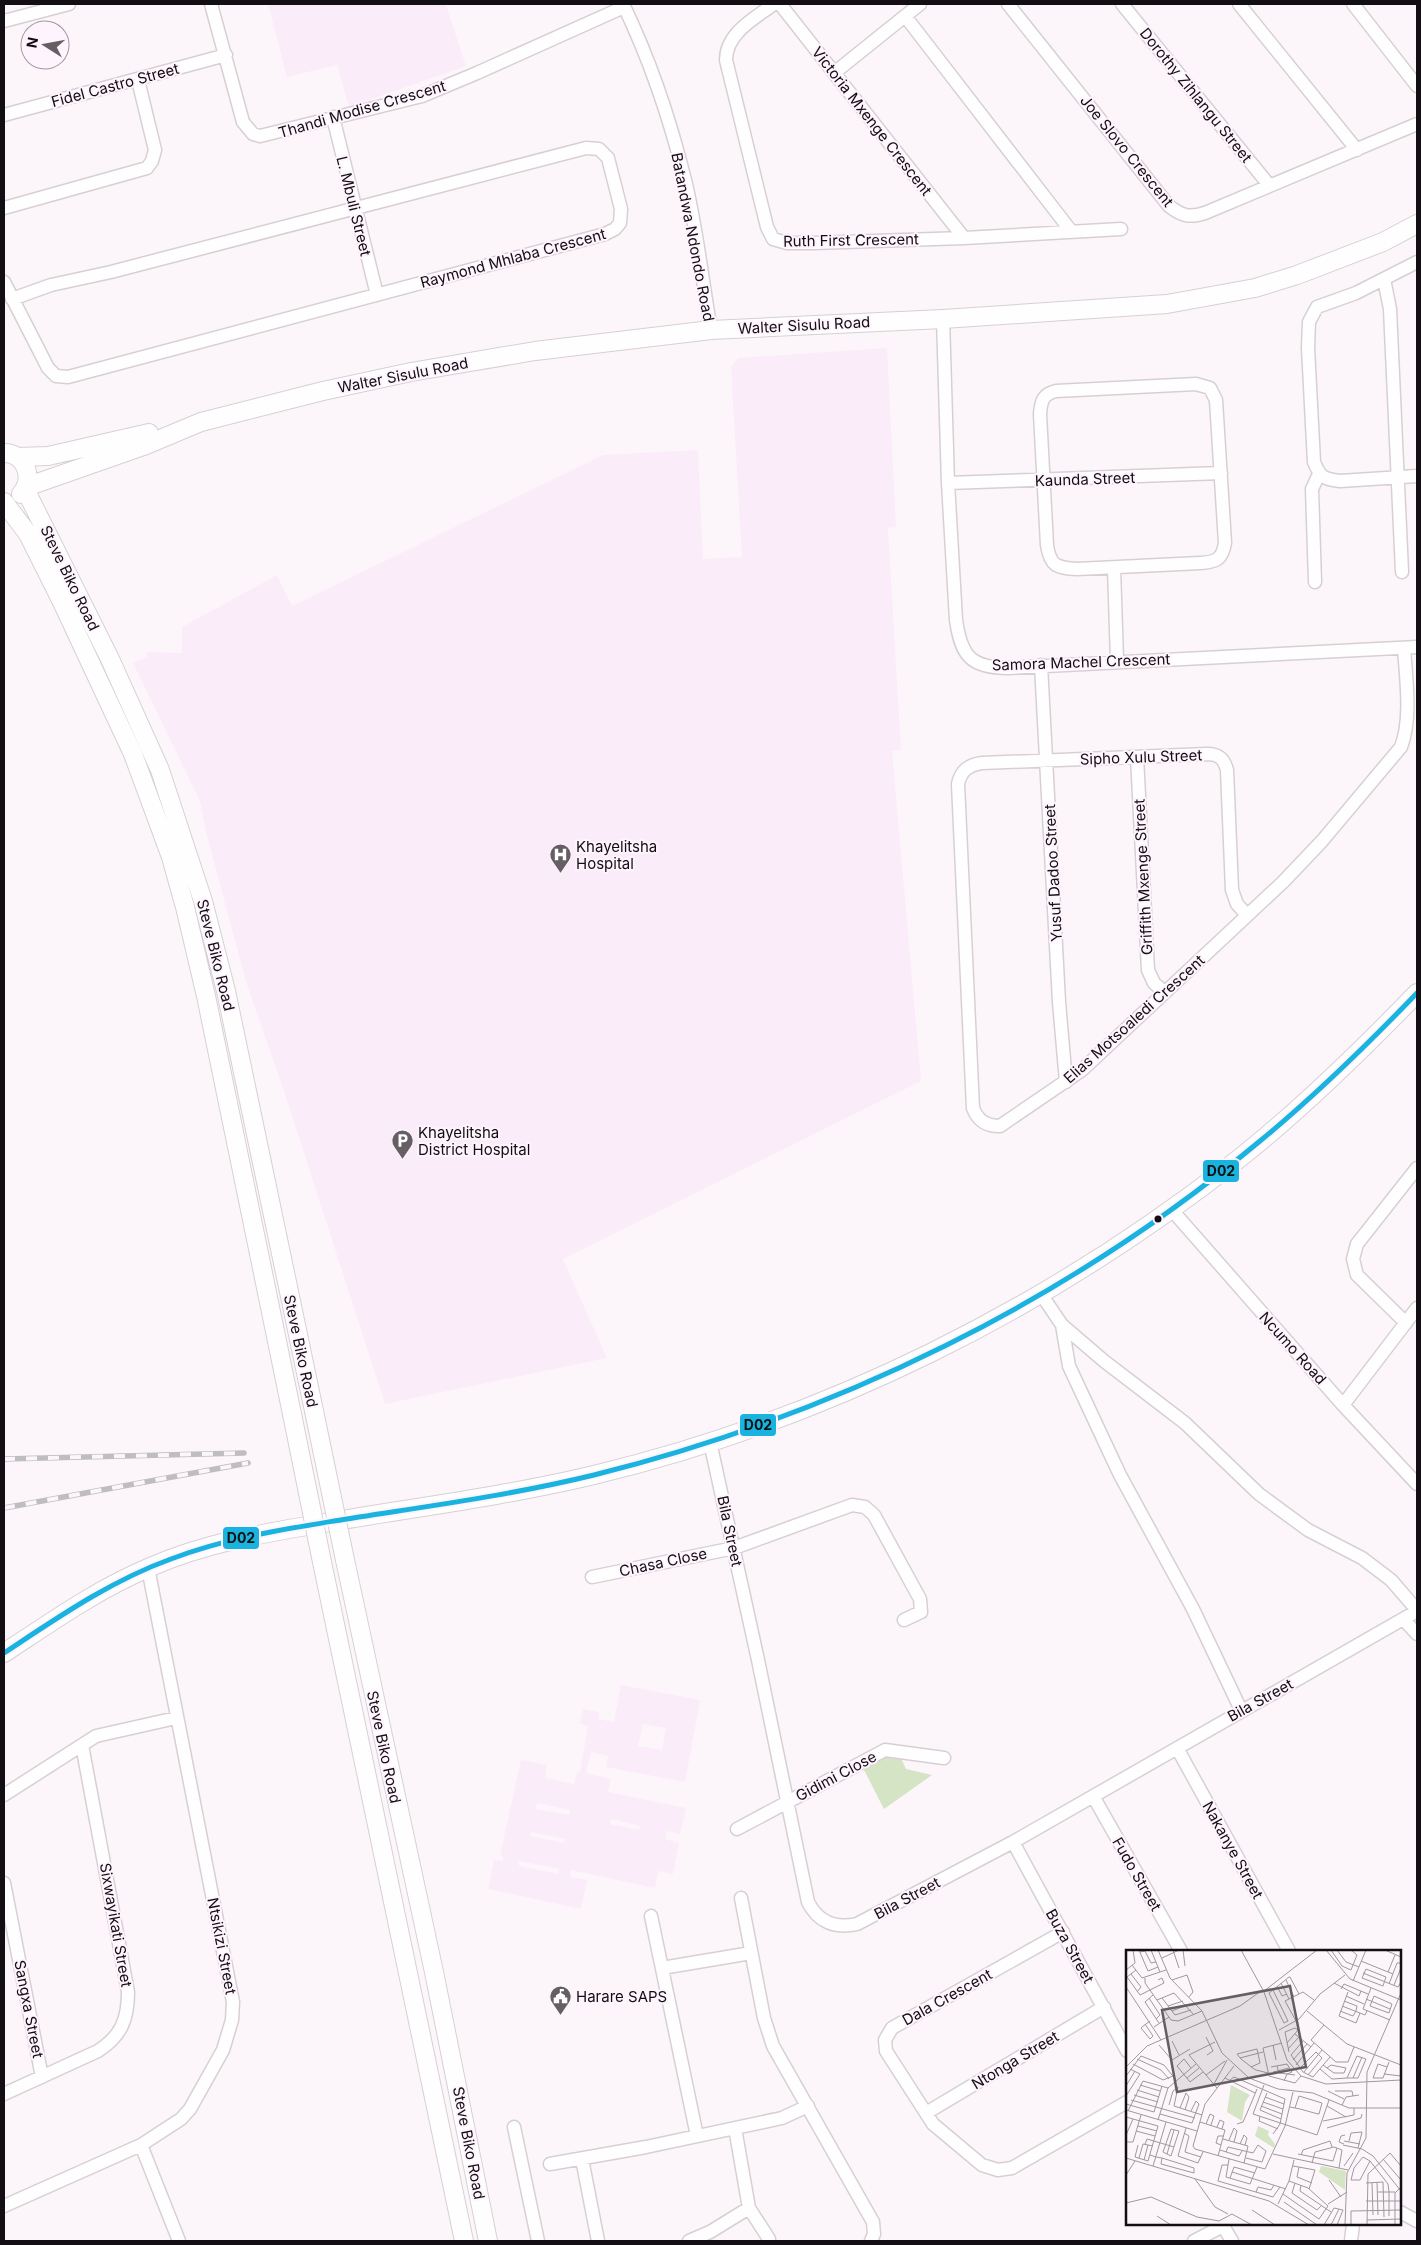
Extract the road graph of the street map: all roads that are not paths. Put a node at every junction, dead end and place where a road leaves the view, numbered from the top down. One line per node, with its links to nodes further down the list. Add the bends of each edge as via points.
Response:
1 (69, 4): 12 (street)
2 (211, 4): 13 (street, Thandi Modise Crescent)
3 (774, 4): 27 (street, Ruth First Crescent, via 735,35 726,50 766,227 773,239 796,243)
4 (780, 4): 14 (street, Victoria Mxenge Crescent)
5 (920, 4): 11 (street)
6 (1008, 4): 21 (street, Joe Slovo Crescent, via 1169,206 1180,214 1194,216 1205,213)
7 (1122, 4): 21 (street, Dorothy Zihlangu Street)
8 (1240, 4): 20 (street)
9 (1353, 4): 16 (street)
10 (624, 5): 18 (street, Thandi Modise Crescent, via 429,93); 34 (street, Batandwa Ndondo Road, via 667,114 685,180)
11 (905, 16): 14 (street); 26 (street)
12 (4, 21)
13 (226, 55): 15 (street, Fidel Castro Street); 18 (street, Thandi Modise Crescent, via 243,122 254,134 266,136)
14 (834, 74): 27 (street, Victoria Mxenge Crescent)
15 (138, 80): 17 (street, Fidel Castro Street); 22 (street, via 155,150 147,168)
16 (1417, 86)
17 (4, 115)
18 (333, 118): 23 (street, L. Mbuli Street)
19 (1417, 124): 20 (street, Joe Slovo Crescent)
20 (1357, 150): 21 (street, Joe Slovo Crescent)
21 (1269, 185)
22 (4, 208)
23 (354, 208): 31 (street, L. Mbuli Street); 31 (street, Raymond Mhlaba Crescent, via 586,148 605,153 617,190 620,223 605,234); 32 (street, Raymond Mhlaba Crescent, via 51,285)
24 (1417, 224): 33 (street, Walter Sisulu Road, via 1338,261 1236,292 1166,304)
25 (1121, 229): 26 (street, Ruth First Crescent)
26 (1072, 231): 27 (street, Ruth First Crescent)
27 (964, 238)
28 (1417, 262): 29 (street)
29 (1384, 279): 38 (street, via 1317,308 1310,322 1308,348 1314,452); 40 (street, via 1390,310)
30 (4, 282): 32 (street, Raymond Mhlaba Crescent)
31 (377, 295): 32 (street, Raymond Mhlaba Crescent, via 61,377 51,373)
32 (12, 299)
33 (943, 319): 34 (street, Walter Sisulu Road); 42 (street, Samora Machel Crescent)
34 (711, 330): 35 (street, Walter Sisulu Road, via 535,350 411,372)
35 (186, 427): 36 (street, Walter Sisulu Road, via 48,456); 43 (street, Walter Sisulu Road, via 146,445)
36 (8, 453): 43 (street, Steve Biko Road, via 23,462 28,474)
37 (1221, 473): 41 (street, Kaunda Street); 41 (street, via 1216,400 1210,388 1196,384 1048,393 1042,398 1040,414); 45 (street, via 1224,543 1217,561)
38 (1319, 474): 40 (street, via 1328,480 1340,481); 47 (street, via 1312,489)
39 (1417, 476): 40 (street)
40 (1398, 478): 46 (street)
41 (1044, 481): 42 (street, Kaunda Street); 45 (street, via 1046,545 1052,562 1064,568)
42 (948, 483): 50 (street, Samora Machel Crescent, via 956,620 964,652 982,665 994,668)
43 (25, 488): 44 (street, Walter Sisulu Road, via 15,498); 114 (street, Steve Biko Road, bridge, via 110,659 160,770 201,893 226,990)
44 (4, 501): 113 (street, Steve Biko Road, bridge, via 28,534 133,754 171,857 185,907)
45 (1114, 568): 49 (street)
46 (1402, 572)
47 (1315, 582)
48 (1411, 648): 49 (street, Samora Machel Crescent); 53 (street, Elias Motsoaledi Crescent, via 1406,736 1401,747 1322,841)
49 (1118, 661): 50 (street, Samora Machel Crescent)
50 (1041, 665): 52 (street, Yusuf Dadoo Street)
51 (1137, 757): 52 (street, Sipho Xulu Street); 53 (street, Sipho Xulu Street, via 1213,754 1224,760 1228,770 1232,890 1237,904); 54 (street, Griffith Mxenge Street, via 1148,970 1154,983)
52 (1047, 761): 56 (street, Yusuf Dadoo Street); 56 (street, Elias Motsoaledi Crescent, via 972,765 964,770 958,784 973,1108 981,1121 1000,1126)
53 (1247, 915): 54 (street, Elias Motsoaledi Crescent)
54 (1164, 992): 56 (street, Elias Motsoaledi Crescent)
55 (1417, 992): 58 (street, via 1320,1090 1237,1160)
56 (1066, 1082)
57 (1417, 1168): 61 (street, via 1357,1244 1353,1259 1357,1275)
58 (1171, 1209): 59 (street); 63 (street, Ncumo Road)
59 (1041, 1294): 62 (street); 64 (street, via 941,1348 868,1382 786,1416)
60 (1417, 1308): 61 (street)
61 (1406, 1323): 63 (street)
62 (1062, 1325): 69 (street, via 1185,1423 1260,1494 1308,1530 1362,1558 1391,1580); 74 (street, via 1069,1366 1120,1474 1193,1609)
63 (1343, 1404): 65 (street, Ncumo Road)
64 (710, 1442): 66 (street, Bila Street); 67 (street, via 598,1474 519,1492 232,1540)
65 (1417, 1484)
66 (734, 1548): 68 (street, Chasa Close); 71 (street, Chasa Close, via 852,1505 865,1507 874,1515 921,1603 921,1612); 81 (street, Bila Street)
67 (148, 1568): 73 (street, via 73,1607); 75 (street, Ntsikizi Street)
68 (592, 1577)
69 (1417, 1610): 70 (street, Bila Street)
70 (1403, 1619): 72 (street); 74 (street, Bila Street)
71 (904, 1620)
72 (1417, 1634)
73 (4, 1653)
74 (1241, 1710): 77 (street, Bila Street)
75 (176, 1718): 76 (street, via 96,1736); 102 (street, Ntsikizi Street, via 231,1992 232,2020 223,2050 190,2109 174,2125)
76 (82, 1745): 79 (street); 94 (street, Sixwayikati Street, via 128,2006 121,2029 111,2042)
77 (1177, 1748): 80 (street, Bila Street); 89 (street, Nakanye Street)
78 (944, 1758): 81 (street, Gidimi Close, via 885,1750)
79 (4, 1795)
80 (1092, 1796): 83 (street, Bila Street); 88 (street, Fudo Street)
81 (787, 1802): 82 (street, Gidimi Close); 83 (street, Bila Street, via 808,1902 819,1918 837,1926 857,1924)
82 (737, 1829)
83 (1013, 1842): 87 (street, Buza Street)
84 (4, 1883): 94 (street, Sangxa Street)
85 (741, 1898): 90 (street)
86 (650, 1916): 91 (street)
87 (1062, 1932): 92 (street, Buza Street); 98 (street, Dala Crescent, via 890,2030 885,2040 886,2051)
88 (1180, 1950)
89 (1288, 1950)
90 (752, 1953): 91 (street); 97 (street, via 764,2018 773,2046)
91 (662, 1968): 101 (street)
92 (1104, 2007): 93 (street, Buza Street); 98 (street, Ntonga Street)
93 (1126, 2049)
94 (42, 2077): 95 (street, Sixwayikati Street)
95 (4, 2094)
96 (1126, 2103): 98 (street, Dala Crescent, via 1004,2170 982,2165 933,2124)
97 (808, 2106): 100 (street, via 782,2118); 118 (street, via 872,2222 874,2234)
98 (926, 2114)
99 (514, 2127): 115 (street)
100 (735, 2128): 101 (street); 106 (street)
101 (697, 2136): 103 (street)
102 (141, 2145): 105 (street, Ntsikizi Street); 112 (street)
103 (582, 2159): 104 (street); 116 (street)
104 (550, 2164)
105 (4, 2206)
106 (749, 2208): 111 (street); 117 (street)
107 (1401, 2213): 108 (street)
108 (1417, 2221)
109 (1223, 2225): 119 (street); 120 (street)
110 (1352, 2225): 121 (street)
111 (768, 2239)
112 (179, 2241)
113 (464, 2241)
114 (488, 2241)
115 (538, 2241)
116 (598, 2241)
117 (689, 2241)
118 (871, 2241)
119 (1194, 2241)
120 (1232, 2241)
121 (1351, 2241)

